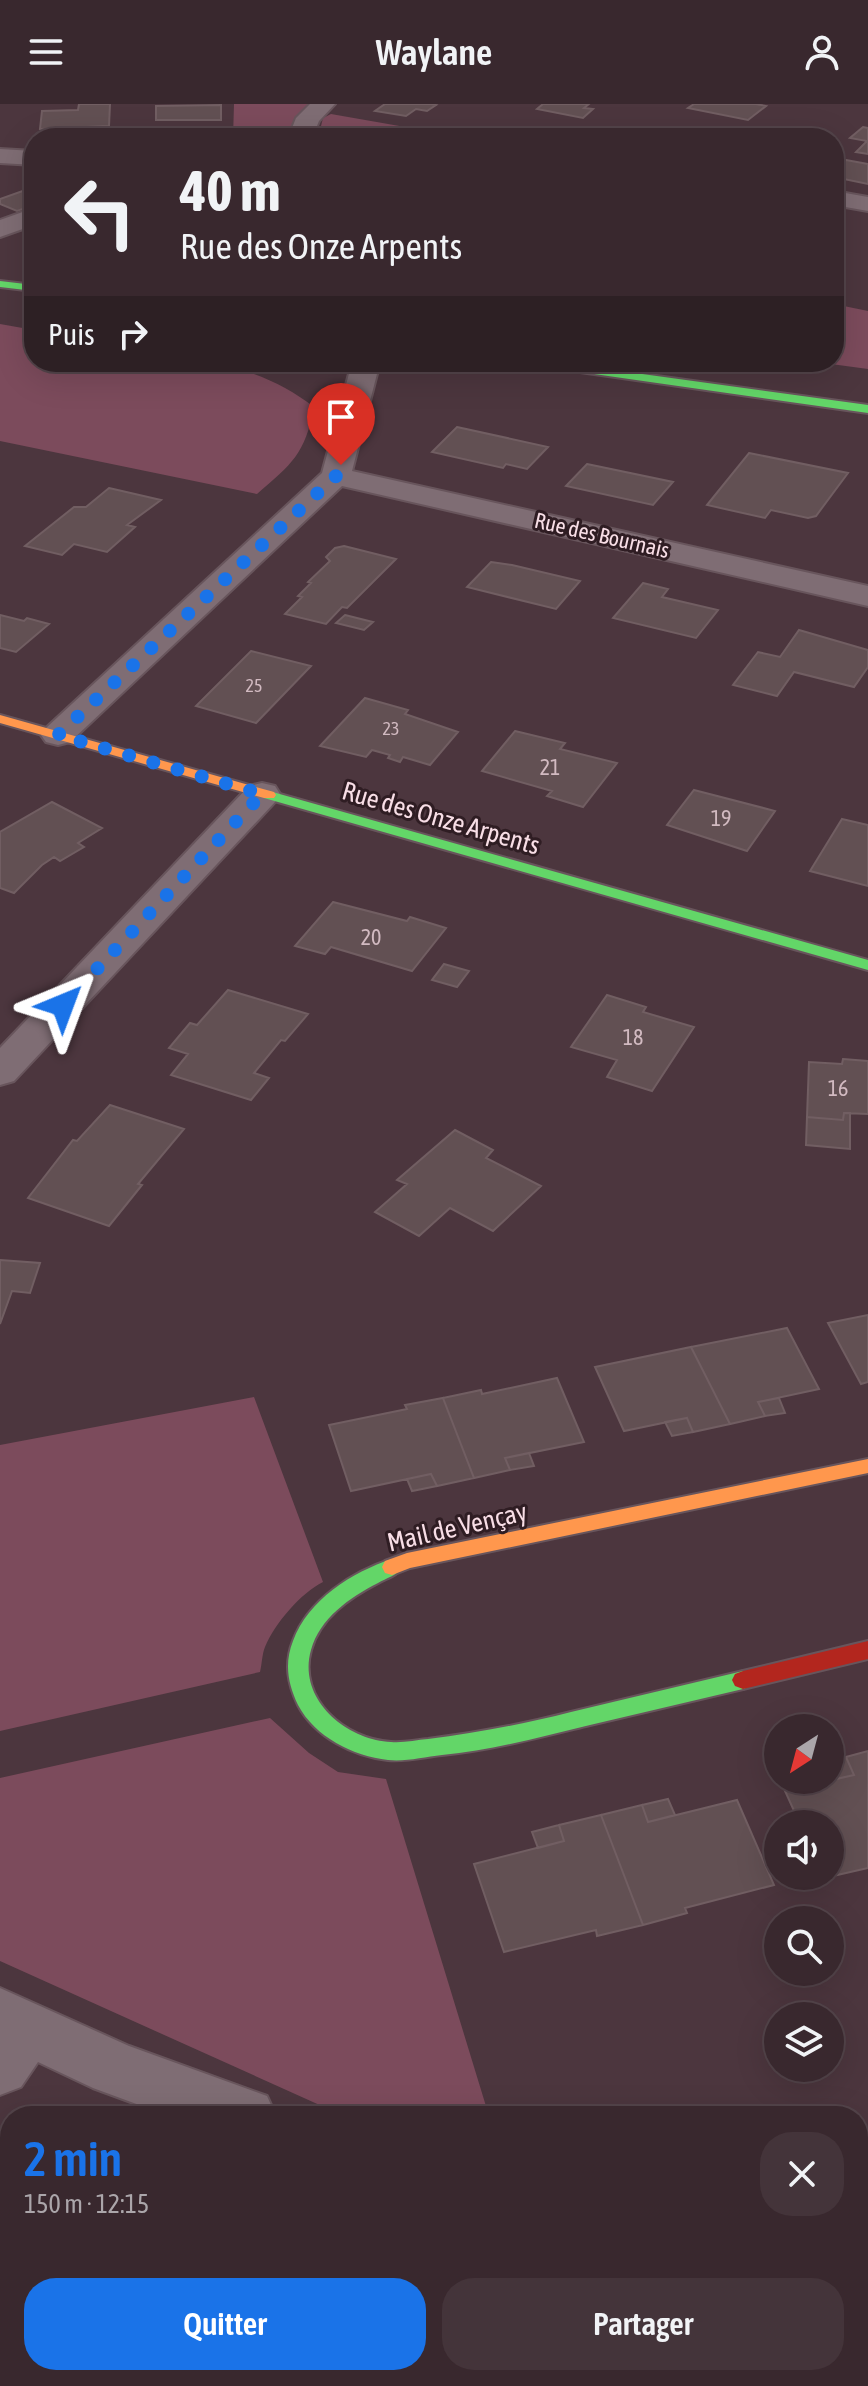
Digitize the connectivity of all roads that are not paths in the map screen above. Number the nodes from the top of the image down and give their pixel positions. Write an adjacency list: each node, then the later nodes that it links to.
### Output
1 (323, 104): 2 (street)
2 (304, 128)
3 (0, 156): 4 (street)
4 (24, 157)
5 (844, 200): 6 (street)
6 (868, 204)
7 (24, 220): 8 (street)
8 (0, 229)
9 (0, 284): 10 (street)
10 (24, 287)
11 (363, 372): 14 (street)
12 (603, 372): 13 (street)
13 (868, 409)
14 (336, 476): 15 (street, Rue des Bournais); 17 (street)
15 (868, 596)
16 (0, 719): 17 (street, Rue des Onze Arpents)
17 (58, 735): 18 (street, Rue des Onze Arpents)
18 (262, 794): 19 (street, Rue des Onze Arpents); 20 (street)
19 (868, 965)
20 (0, 1072)
21 (868, 1466): 22 (street, Mail de Vençay)
22 (868, 1650)
23 (9, 2037): 24 (street)
24 (218, 2106)

